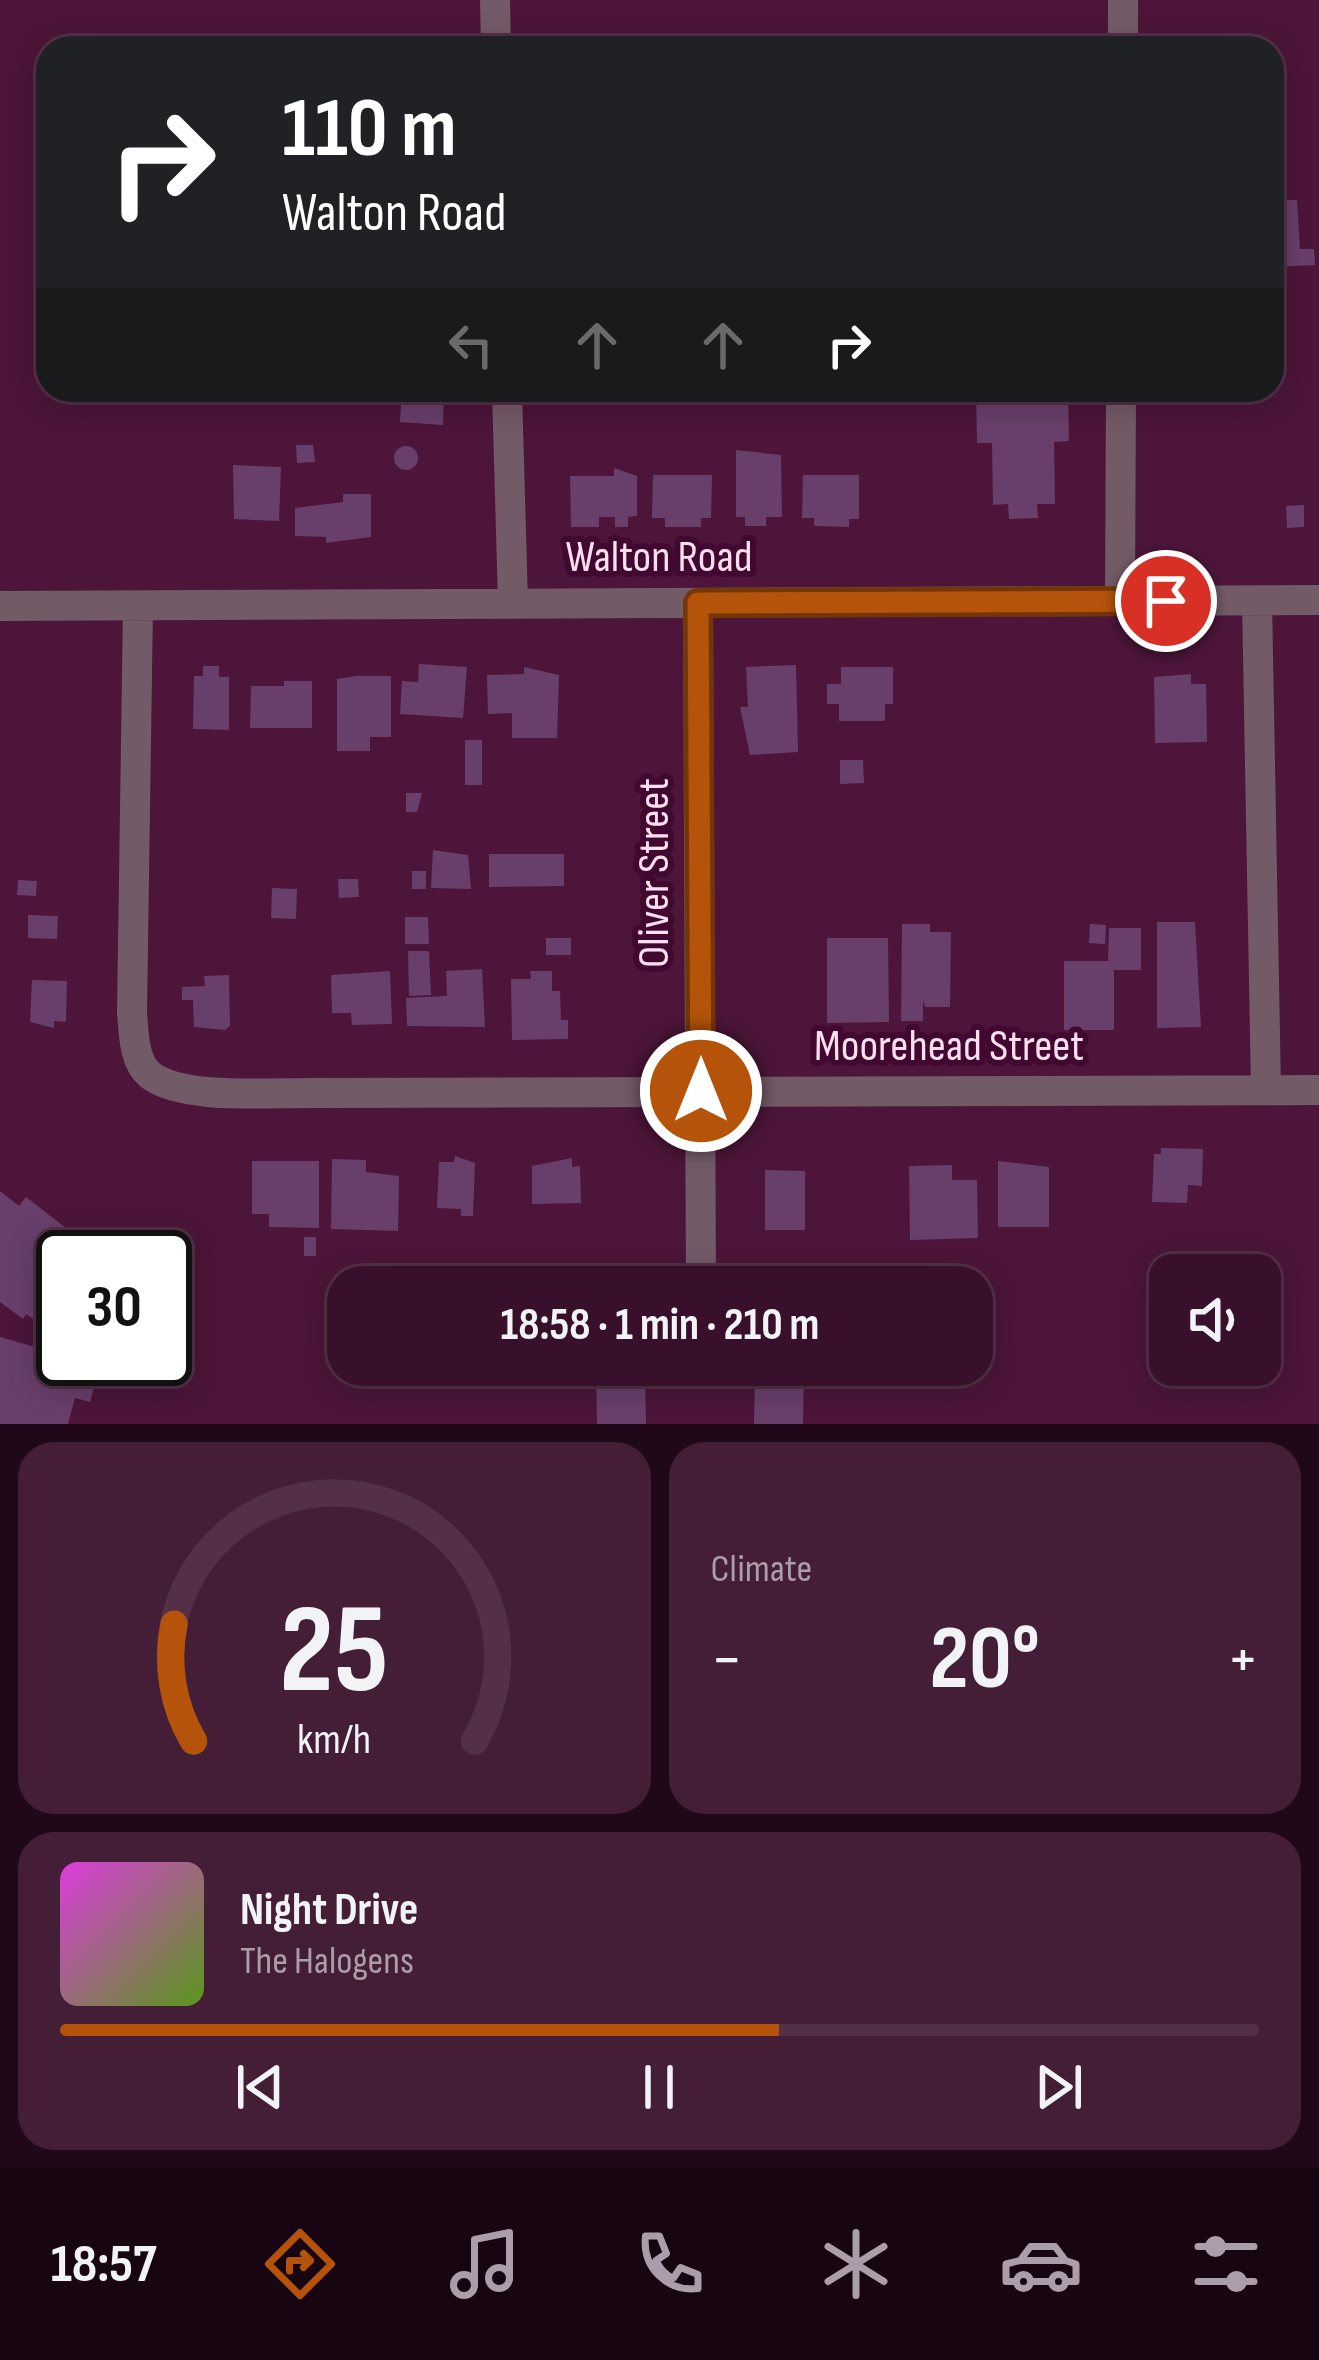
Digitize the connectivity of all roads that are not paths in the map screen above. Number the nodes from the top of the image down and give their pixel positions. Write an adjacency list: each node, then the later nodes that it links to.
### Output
1 (495, 0): 3 (street)
2 (1124, 0): 4 (street)
3 (496, 36)
4 (1123, 36)
5 (507, 402): 10 (street)
6 (1121, 402): 8 (street)
7 (1319, 600): 9 (street, Walton Road)
8 (1120, 601): 9 (street, Walton Road); 11 (street, Walton Road)
9 (1257, 601): 14 (street)
10 (513, 603): 11 (street, Walton Road); 13 (street, Walton Road)
11 (698, 603): 16 (street, Oliver Street)
12 (0, 606): 13 (street, Walton Road)
13 (137, 606): 16 (street, Moorehead Street)
14 (1266, 1090): 15 (street, Moorehead Street); 16 (street, Moorehead Street)
15 (1319, 1090)
16 (701, 1091): 17 (street, Oliver Street)
17 (701, 1266)

